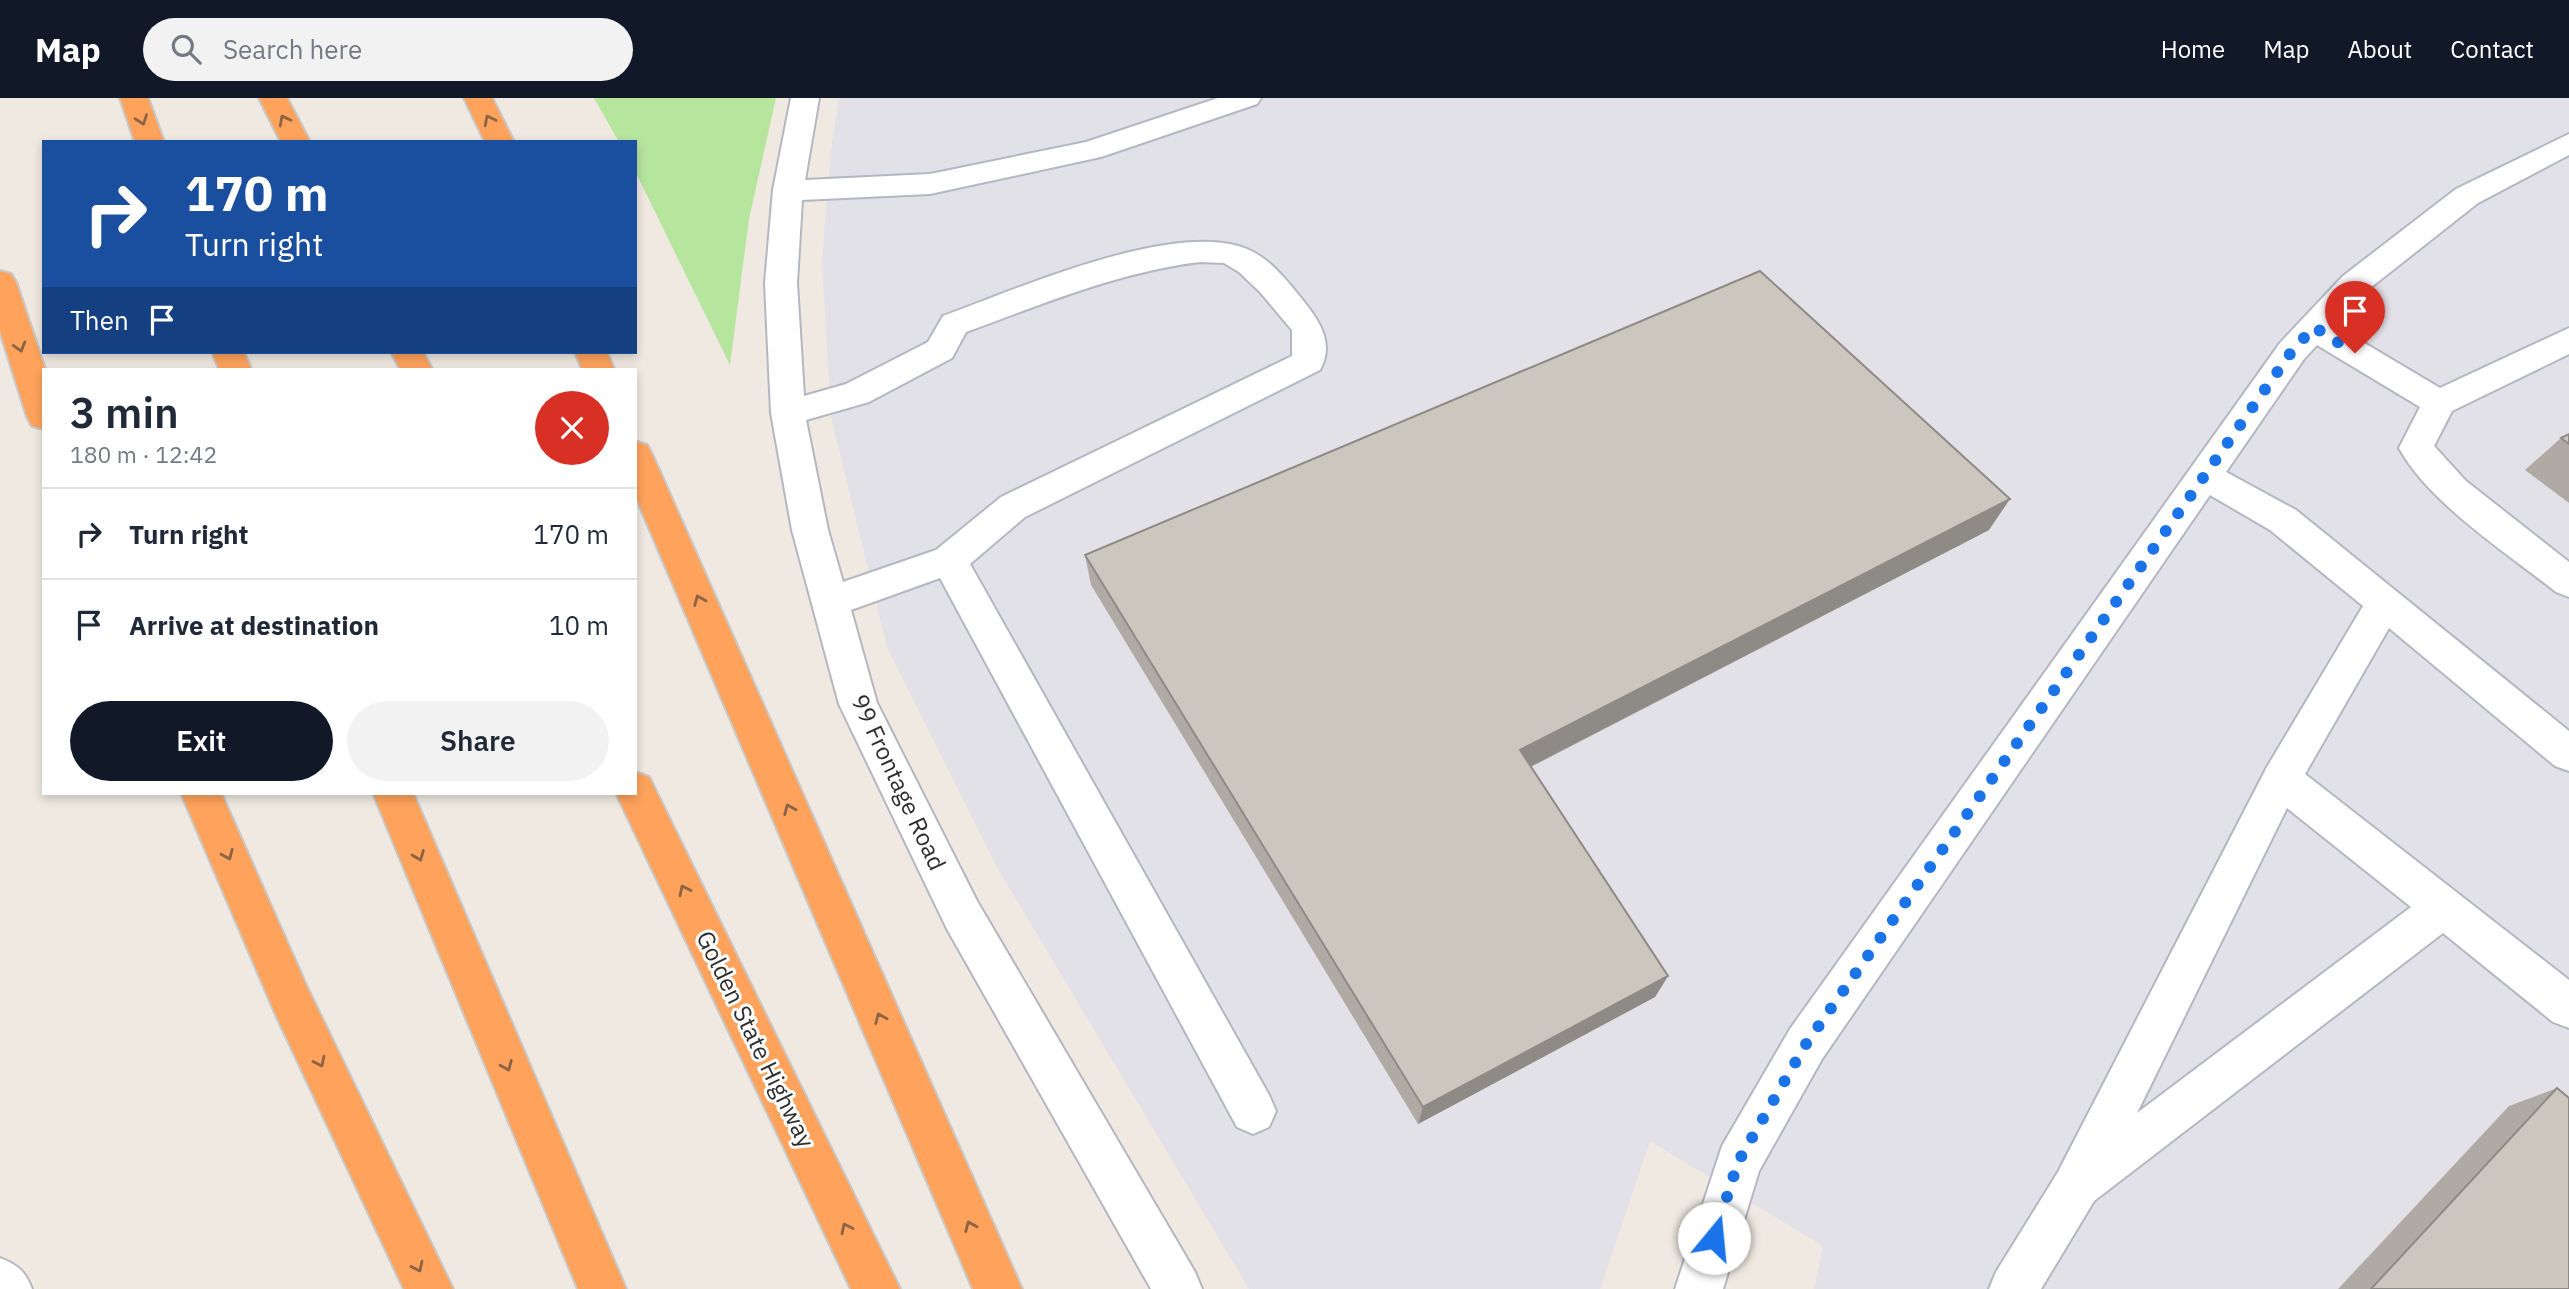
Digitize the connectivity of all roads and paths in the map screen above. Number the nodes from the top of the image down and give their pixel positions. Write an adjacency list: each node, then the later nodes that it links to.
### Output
1 (134, 98): 6 (highway, one-way to 6)
2 (272, 98): 7 (highway, one-way to 2)
3 (478, 98): 8 (highway, one-way to 3)
4 (805, 98): 10 (street, 99 Frontage Road)
5 (1247, 98): 10 (street)
6 (149, 140)
7 (295, 140)
8 (499, 140)
9 (2569, 143): 12 (street)
10 (788, 190): 16 (street, 99 Frontage Road)
11 (0, 282): 15 (highway, one-way to 15)
12 (2314, 327): 14 (street); 18 (street)
13 (2569, 340): 14 (street)
14 (2439, 403): 20 (street)
15 (42, 411)
16 (788, 413): 19 (street); 21 (street, 99 Frontage Road)
17 (637, 459): 37 (highway, one-way to 17)
18 (2203, 475): 22 (street); 39 (street)
19 (949, 560): 21 (street); 30 (street)
20 (2569, 582)
21 (830, 602): 38 (street, 99 Frontage Road)
22 (2384, 603): 23 (street); 24 (street)
23 (2569, 754)
24 (2281, 779): 28 (street); 31 (street)
25 (637, 794): 36 (highway, Golden State Highway, one-way to 25)
26 (202, 795): 34 (highway, one-way to 34)
27 (394, 795): 35 (highway, one-way to 35)
28 (2444, 907): 29 (street); 31 (street)
29 (2569, 1007)
30 (1253, 1111)
31 (2075, 1189): 40 (street)
32 (0, 1282): 33 (street)
33 (8, 1289)
34 (429, 1289)
35 (602, 1289)
36 (876, 1289)
37 (998, 1289)
38 (1178, 1289)
39 (1699, 1289)
40 (2013, 1289)

